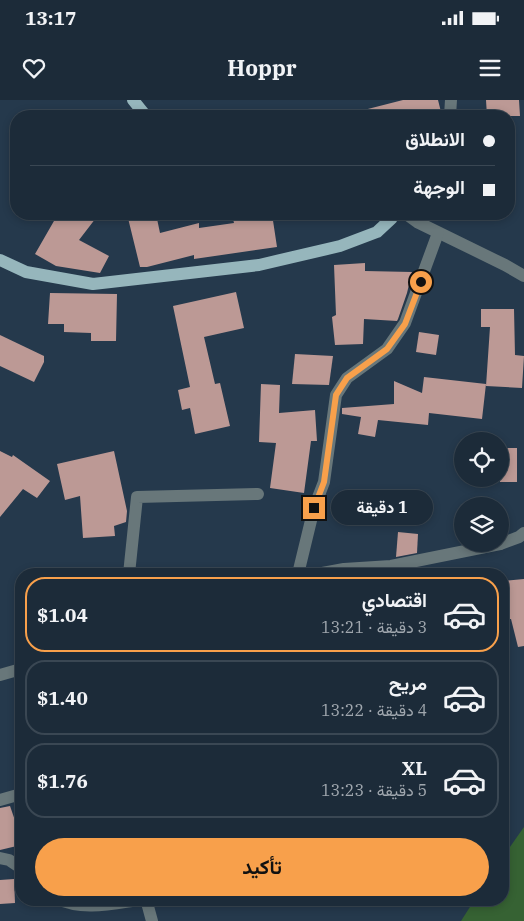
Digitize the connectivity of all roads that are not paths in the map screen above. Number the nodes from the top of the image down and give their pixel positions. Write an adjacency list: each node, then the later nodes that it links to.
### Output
1 (133, 100): 2 (main road)
2 (141, 110)
3 (390, 220): 6 (main road)
4 (414, 220): 5 (street)
5 (438, 233): 7 (street); 13 (street)
6 (0, 260)
7 (524, 276)
8 (258, 494): 12 (street)
9 (524, 533): 10 (street)
10 (509, 541)
11 (460, 552): 14 (street)
12 (130, 568)
13 (299, 568)
14 (360, 568)
15 (15, 671): 16 (street)
16 (0, 675)
17 (15, 796): 18 (street)
18 (0, 800)
19 (0, 858): 20 (street)
20 (15, 864)
21 (148, 906): 22 (street)
22 (152, 921)

